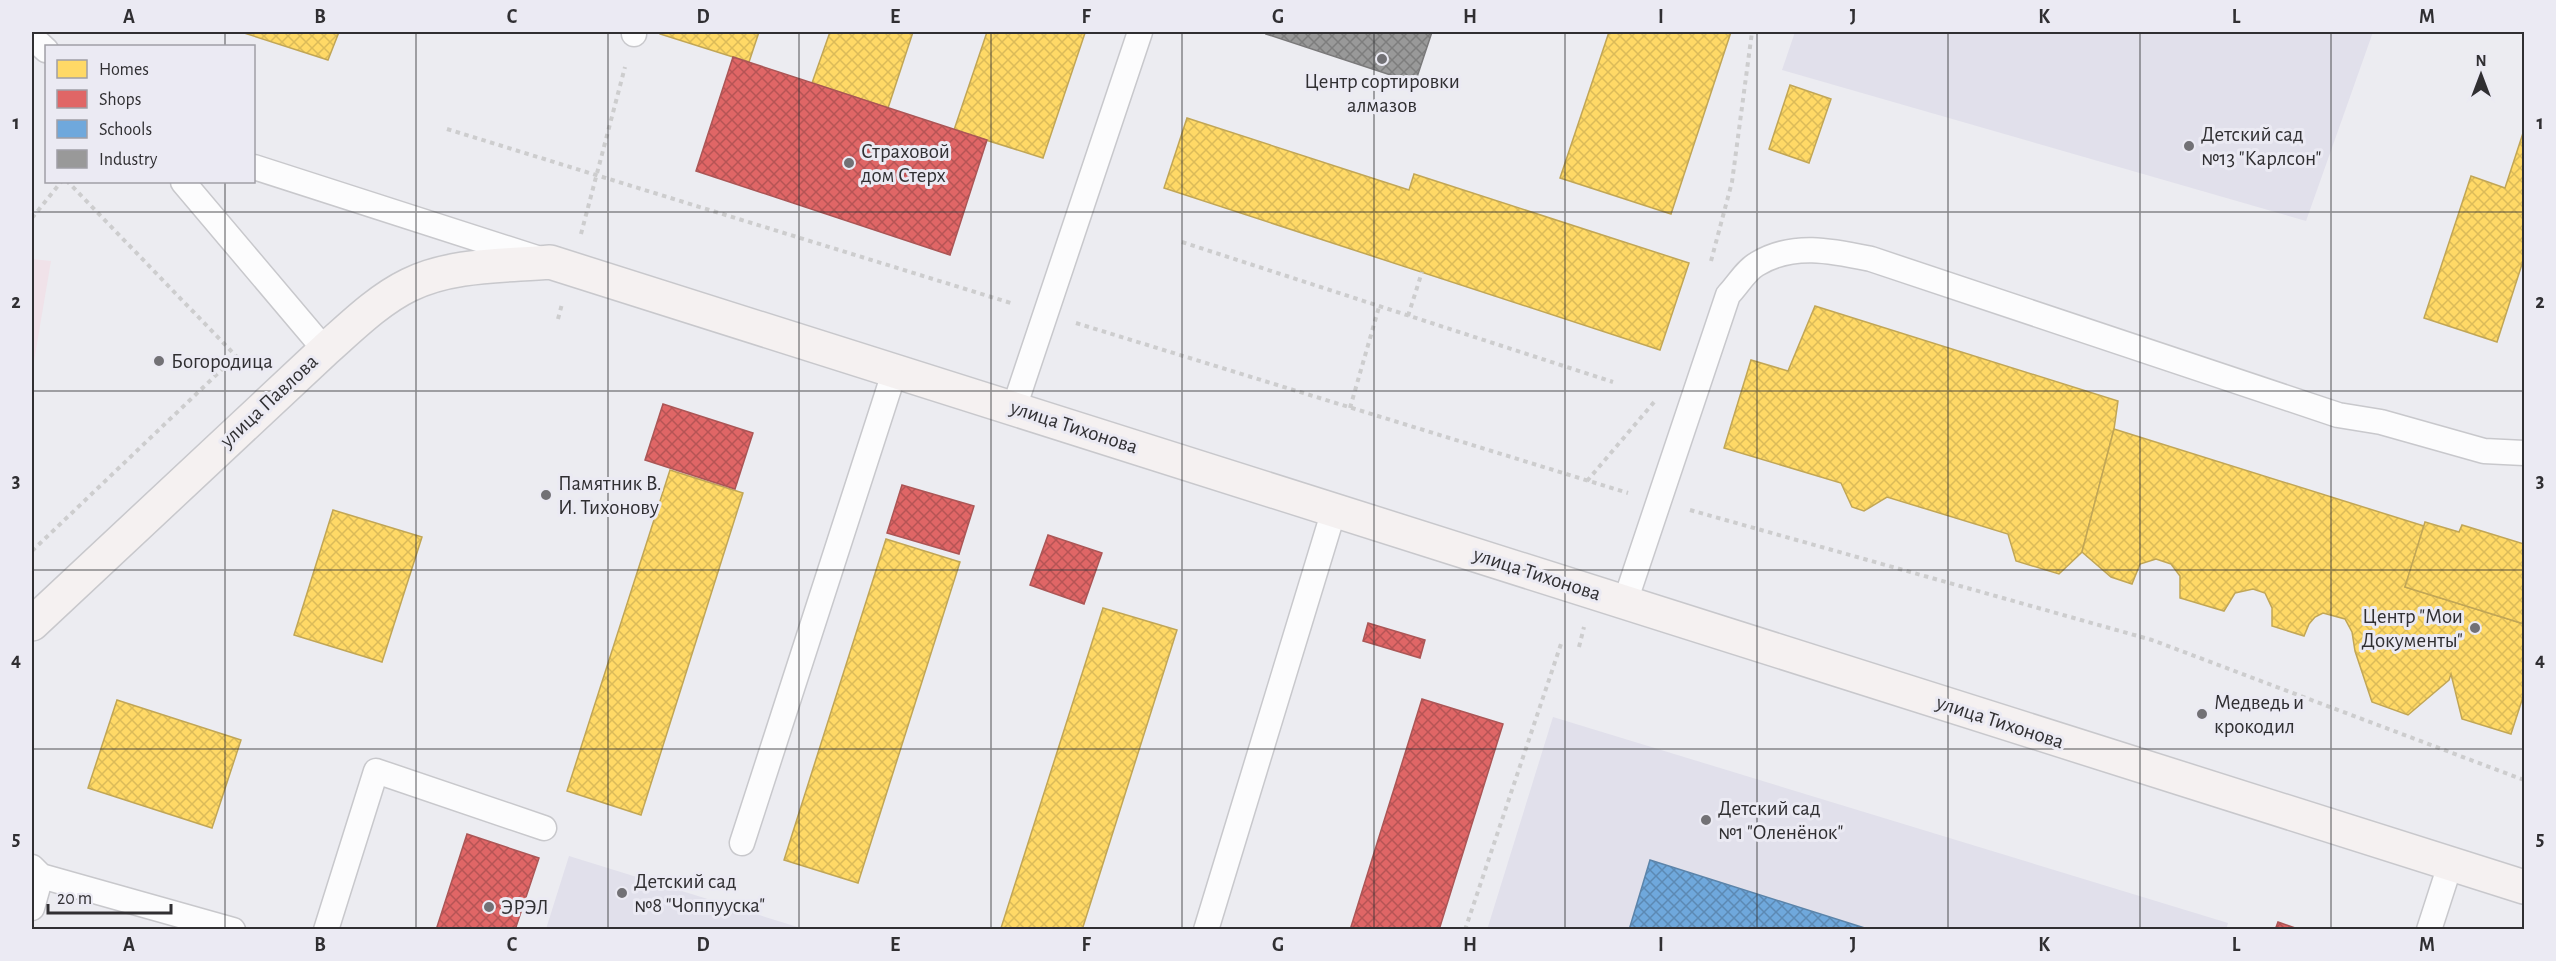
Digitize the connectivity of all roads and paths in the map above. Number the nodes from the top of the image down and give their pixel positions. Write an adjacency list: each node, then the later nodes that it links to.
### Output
1 (1140, 32): 18 (lane)
2 (1752, 32): 15 (path)
3 (634, 33): 8 (path)
4 (32, 37): 5 (lane)
5 (45, 49)
6 (447, 129): 8 (path)
7 (255, 167): 14 (lane)
8 (597, 176): 14 (path); 18 (path)
9 (60, 183): 12 (path)
10 (69, 183): 31 (path)
11 (184, 183): 21 (lane)
12 (32, 218)
13 (1182, 242): 17 (path)
14 (561, 266): 20 (path); 21 (main road, улица Павлова); 22 (main road, улица Тихонова)
15 (1708, 270)
16 (1422, 272): 19 (path)
17 (1379, 307): 19 (path); 26 (path)
18 (1045, 313): 25 (lane); 26 (path)
19 (1408, 316): 23 (path)
20 (558, 319)
21 (325, 350): 33 (main road, улица Павлова)
22 (895, 370): 25 (main road, улица Тихонова); 37 (lane)
23 (1613, 382)
24 (1660, 395): 28 (path)
25 (1014, 408): 30 (main road, улица Тихонова)
26 (1350, 408): 28 (path)
27 (2524, 453): 29 (lane)
28 (1587, 481): 29 (path)
29 (1659, 502): 32 (lane); 35 (path)
30 (1334, 510): 32 (main road, улица Тихонова); 44 (lane)
31 (32, 551)
32 (1625, 602): 38 (main road, улица Тихонова)
33 (32, 624)
34 (1562, 641): 45 (path)
35 (2524, 780)
36 (544, 828): 43 (lane)
37 (742, 843)
38 (2450, 865): 40 (main road, улица Тихонова); 46 (lane)
39 (36, 871): 41 (lane); 42 (lane)
40 (2524, 887)
41 (32, 908)
42 (233, 930)
43 (326, 930)
44 (1206, 930)
45 (1465, 930)
46 (2429, 930)

